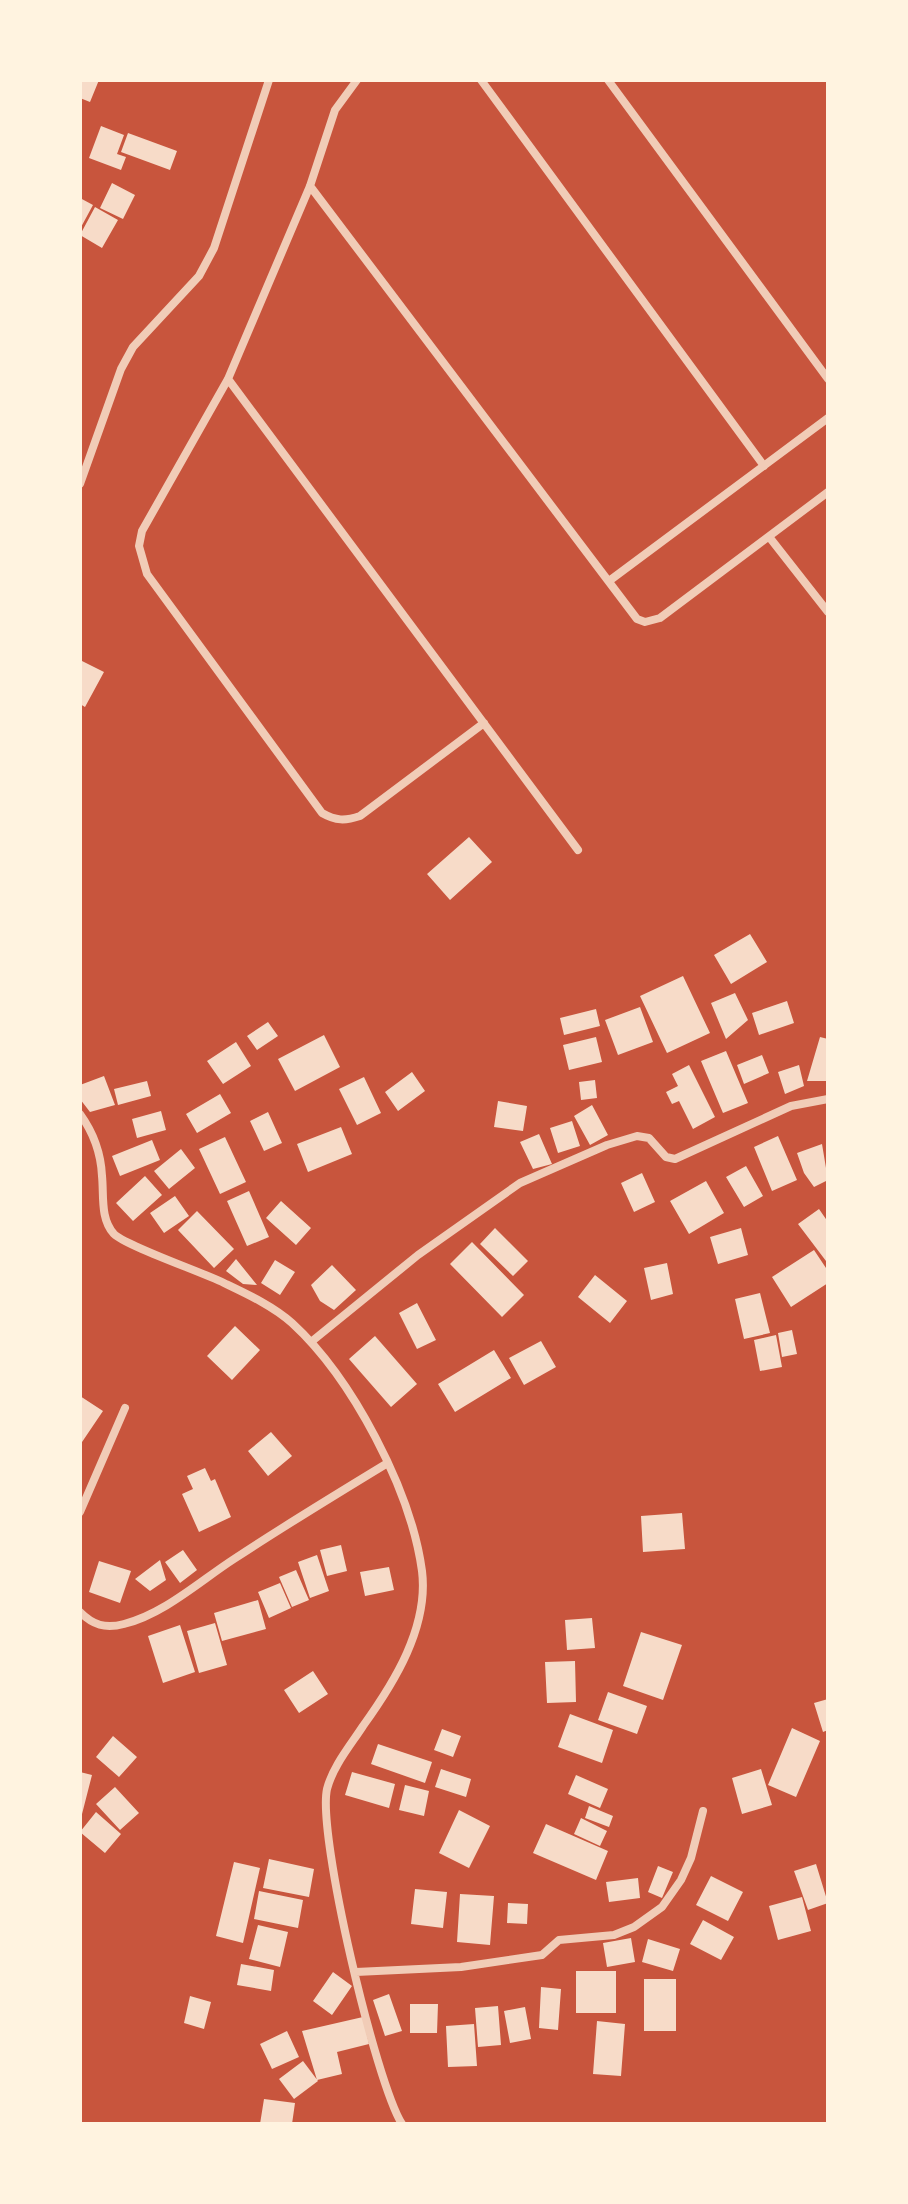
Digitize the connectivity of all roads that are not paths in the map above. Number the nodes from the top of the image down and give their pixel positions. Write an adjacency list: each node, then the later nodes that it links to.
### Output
1 (269, 80): 10 (street)
2 (357, 80): 5 (street)
3 (481, 80): 9 (street)
4 (608, 80): 7 (street)
5 (310, 186): 6 (street); 13 (street)
6 (228, 379): 15 (street); 15 (street)
7 (828, 379)
8 (828, 418): 9 (street)
9 (764, 466): 13 (street)
10 (80, 484)
11 (828, 492): 12 (street)
12 (770, 538): 13 (street); 14 (street)
13 (609, 581)
14 (828, 612)
15 (484, 723): 16 (street)
16 (578, 850)
17 (828, 1099): 19 (street)
18 (80, 1114): 19 (street)
19 (311, 1342): 21 (street)
20 (125, 1408): 22 (street)
21 (386, 1464): 23 (street); 25 (street)
22 (80, 1512)
23 (80, 1612)
24 (703, 1811): 25 (street)
25 (356, 1972): 26 (street)
26 (402, 2124)

